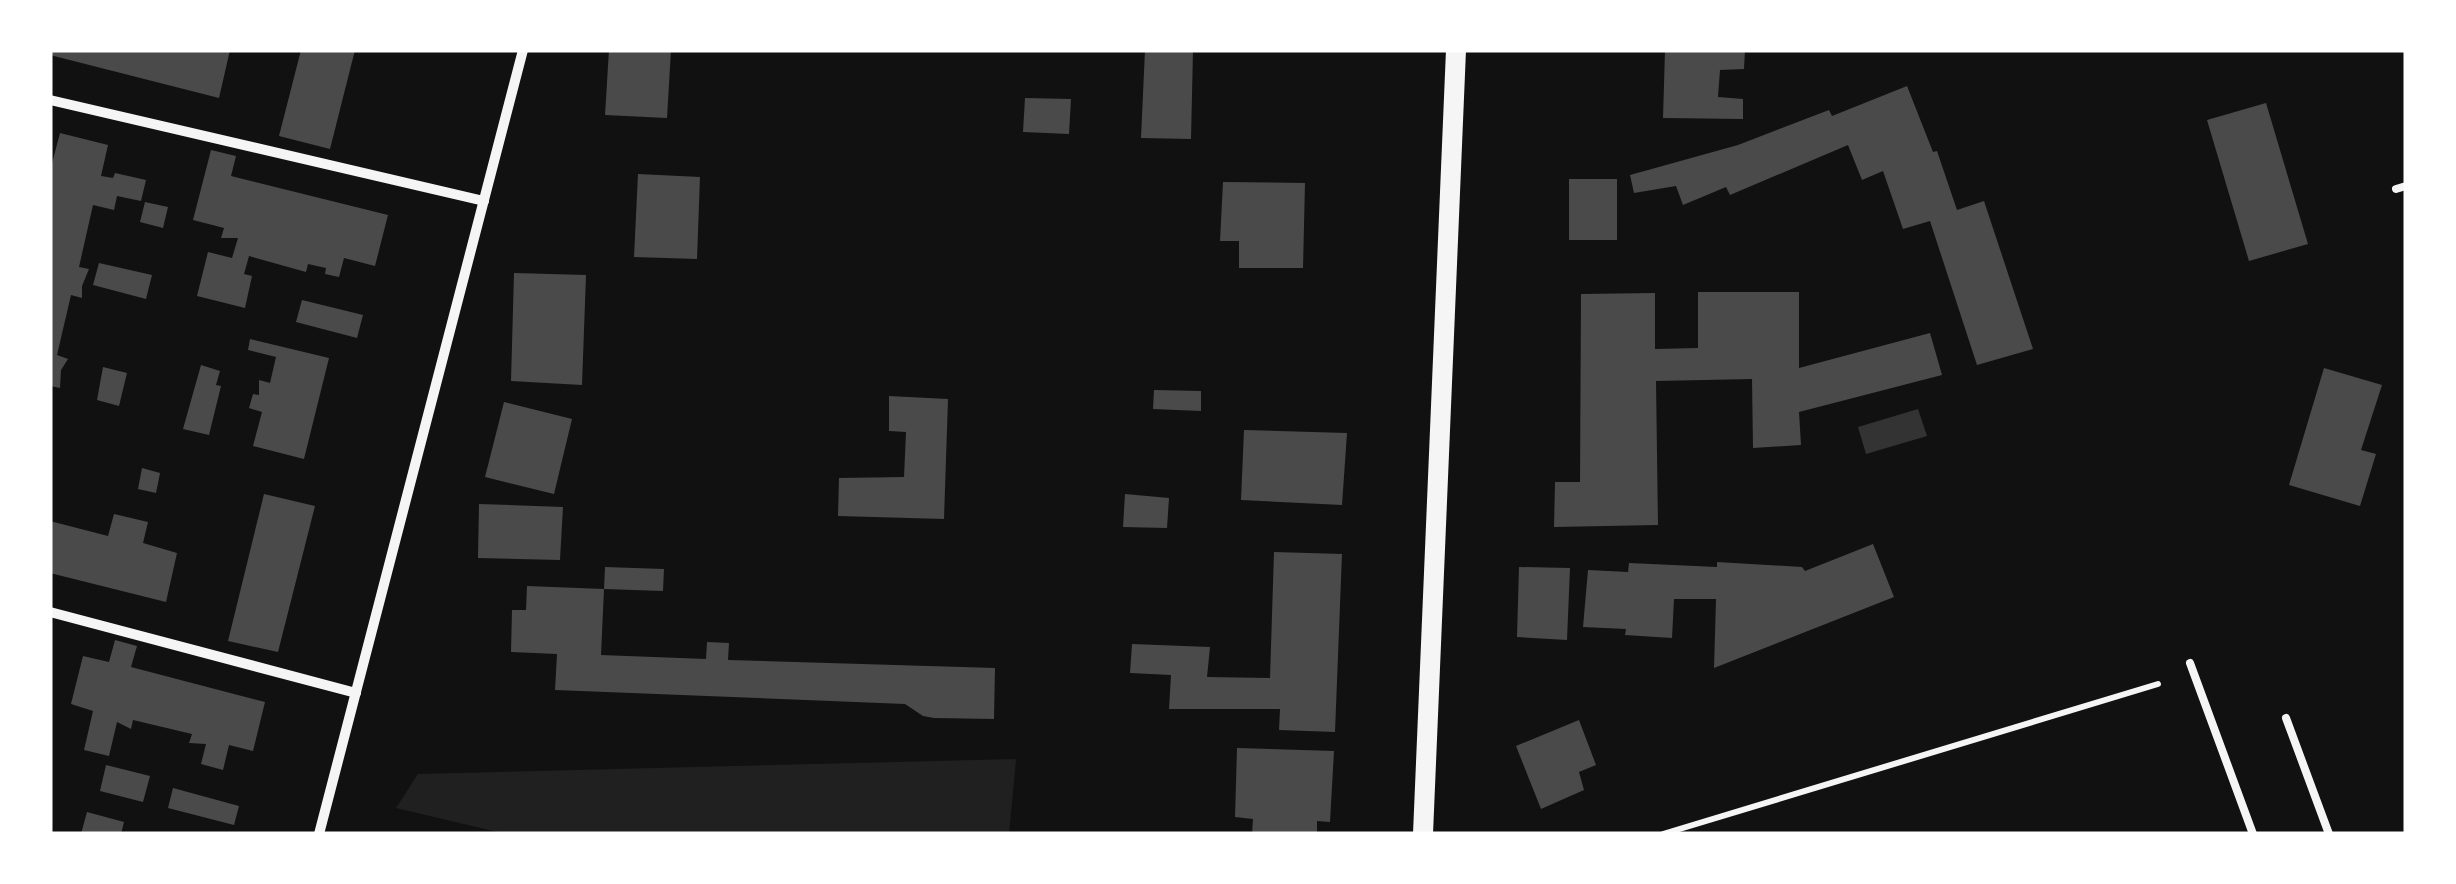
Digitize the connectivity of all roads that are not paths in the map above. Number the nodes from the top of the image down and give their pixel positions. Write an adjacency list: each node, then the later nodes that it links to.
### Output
1 (524, 50): 4 (street)
2 (1456, 50): 10 (main road)
3 (50, 100): 4 (street)
4 (484, 201): 7 (street)
5 (50, 612): 7 (street)
6 (2190, 663): 11 (lane)
7 (356, 693): 9 (street)
8 (2286, 718): 12 (lane)
9 (320, 834)
10 (1424, 834)
11 (2253, 834)
12 (2328, 834)

